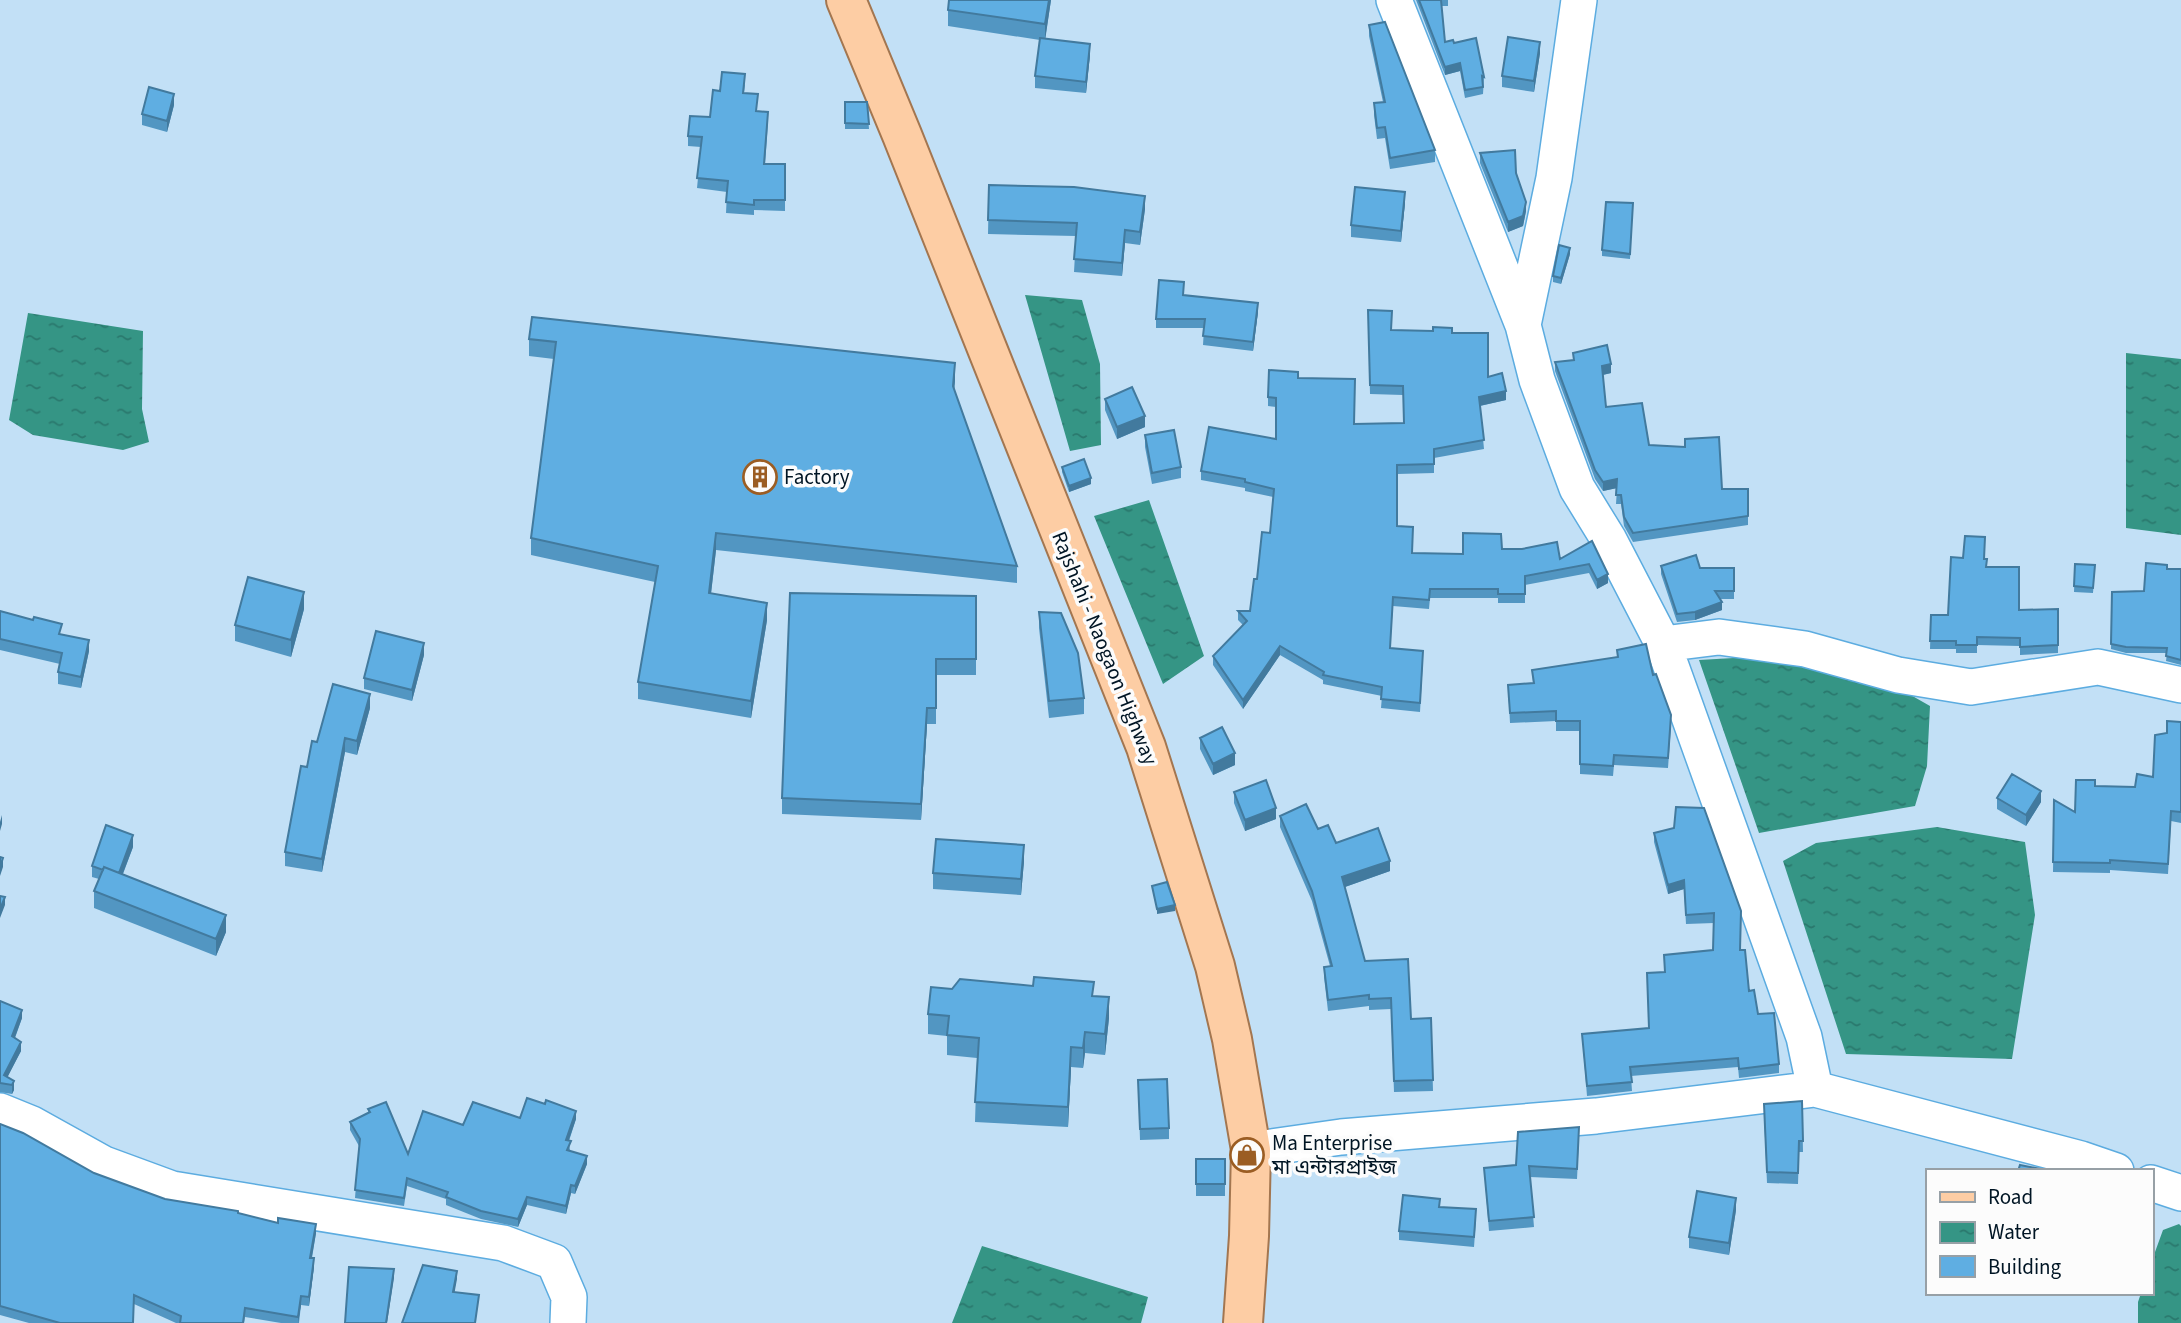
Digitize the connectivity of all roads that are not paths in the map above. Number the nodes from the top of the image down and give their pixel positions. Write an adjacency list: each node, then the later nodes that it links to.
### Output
1 (846, 0): 9 (main road, Rajshahi - Naogaon Highway)
2 (1394, 0): 4 (street)
3 (1579, 0): 4 (street)
4 (1524, 325): 5 (street)
5 (1663, 644): 6 (street); 7 (street)
6 (2181, 685)
7 (1815, 1089): 9 (street); 10 (street)
8 (0, 1111): 13 (street)
9 (1251, 1150): 14 (main road, Rajshahi - Naogaon Highway)
10 (2110, 1169)
11 (2153, 1184): 12 (street)
12 (2181, 1193)
13 (568, 1323)
14 (1242, 1323)

